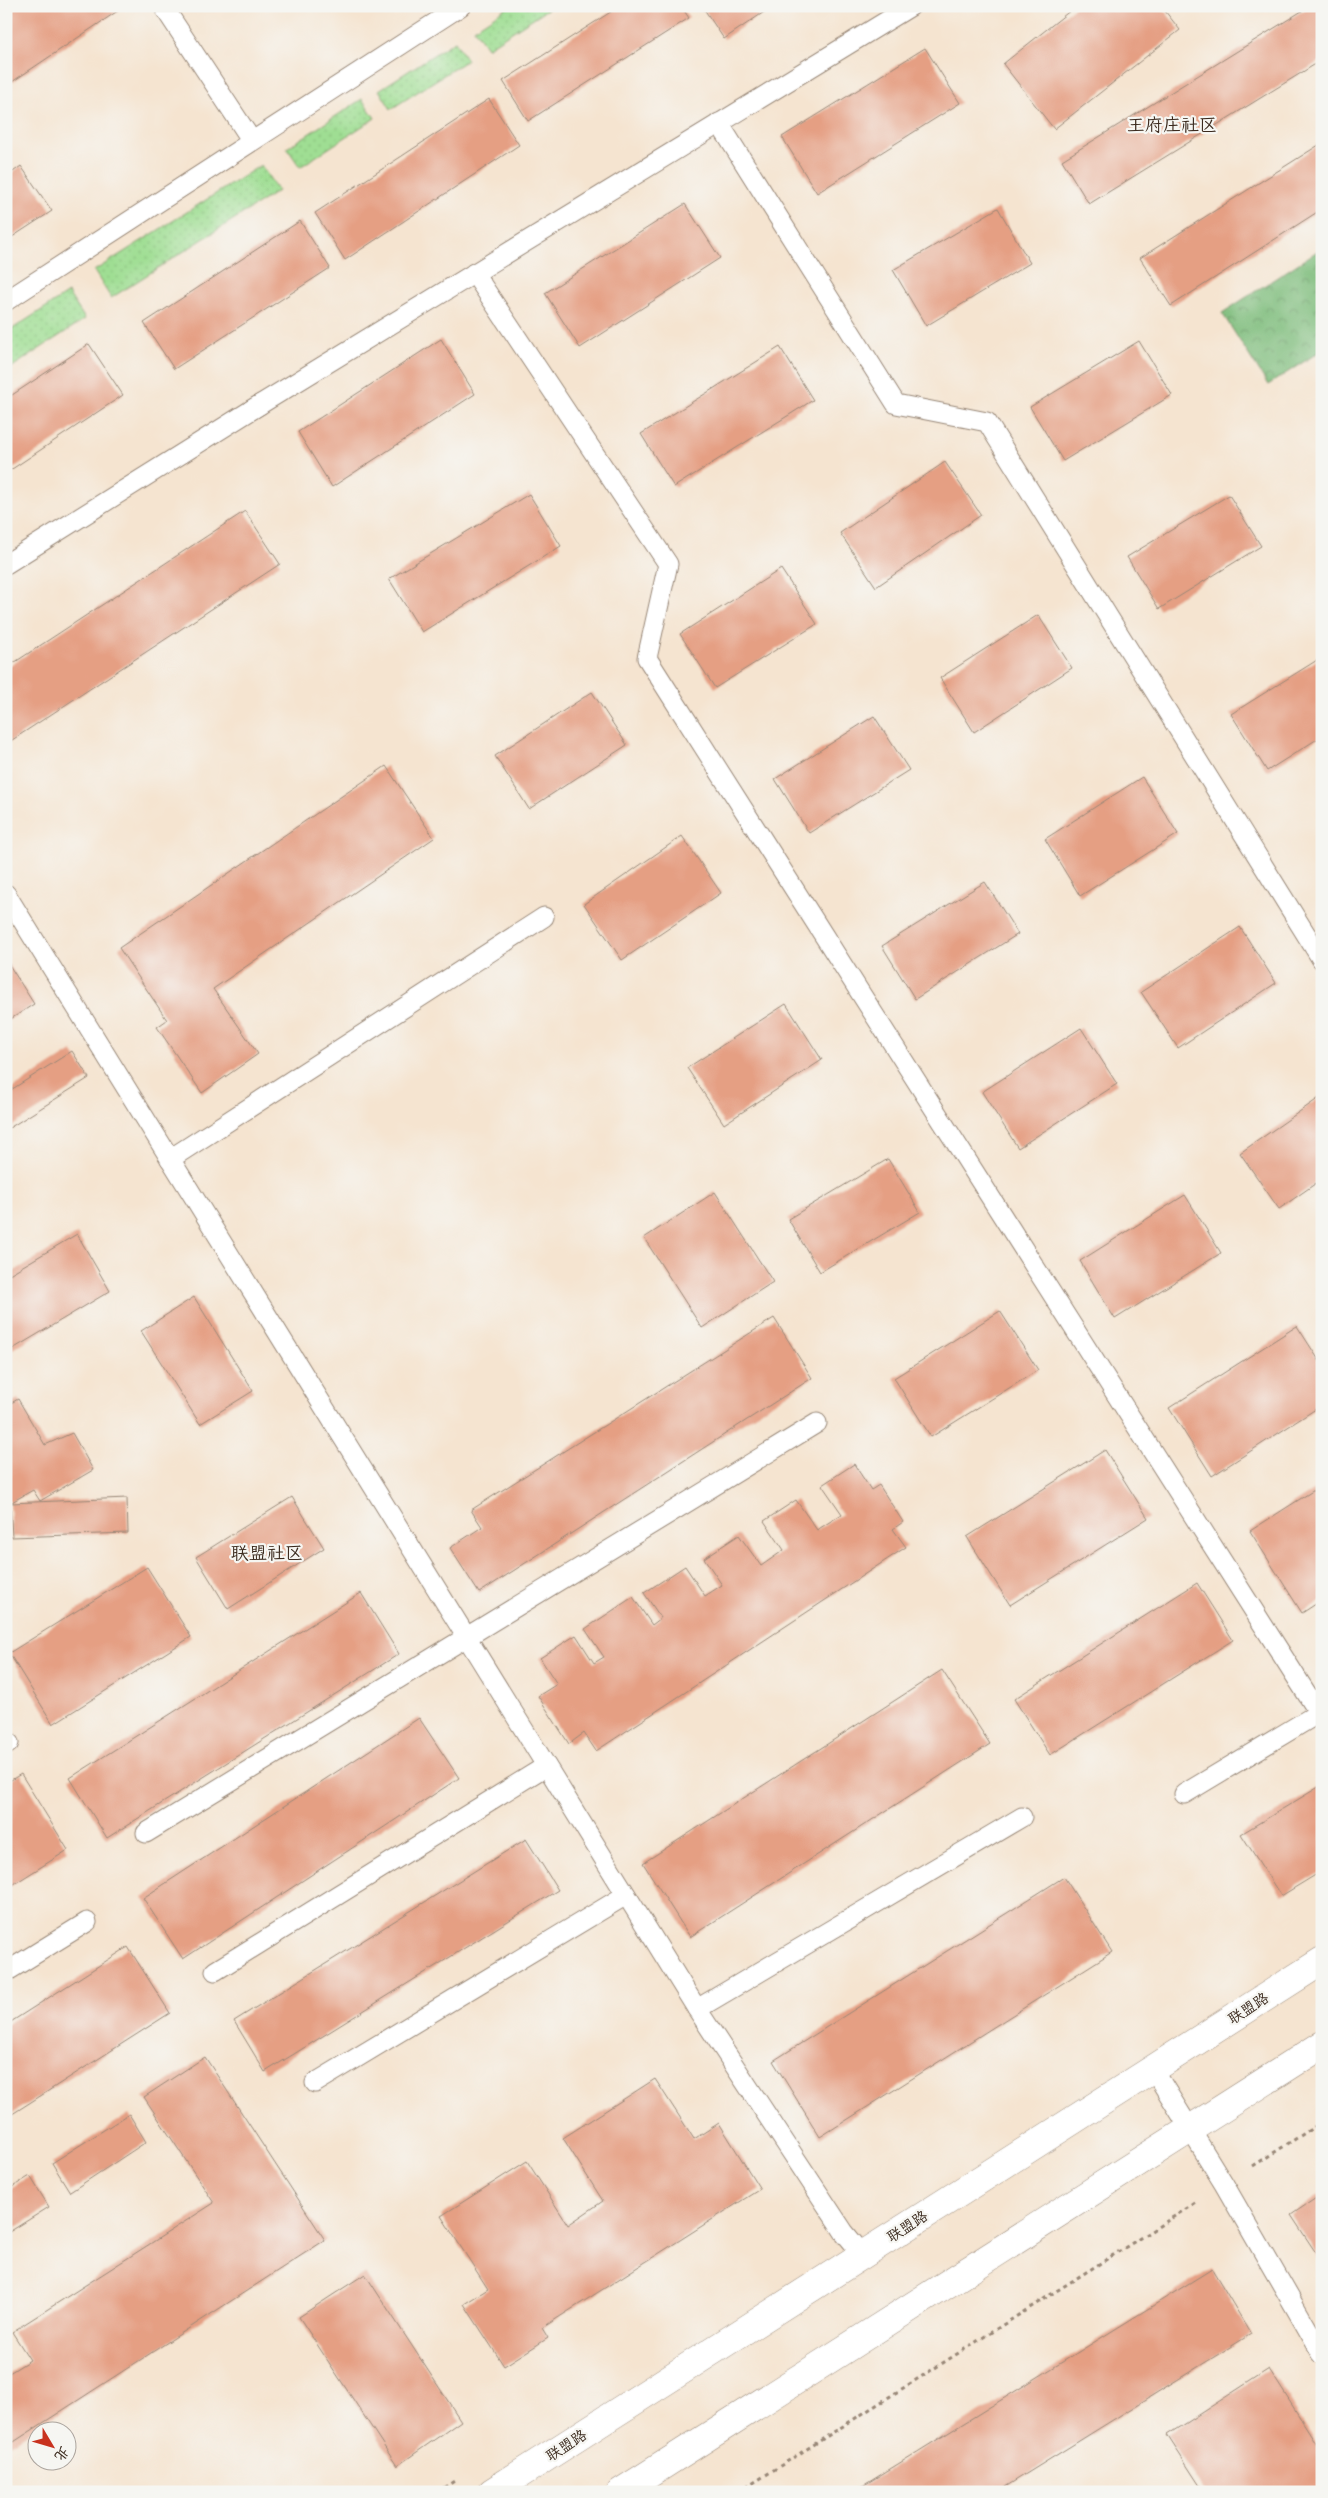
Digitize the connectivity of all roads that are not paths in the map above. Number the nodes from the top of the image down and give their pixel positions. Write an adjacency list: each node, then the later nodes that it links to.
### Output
1 (163, 6): 5 (lane)
2 (461, 6): 5 (lane)
3 (911, 6): 4 (lane)
4 (719, 123): 6 (lane); 11 (lane)
5 (252, 141): 7 (lane)
6 (474, 273): 8 (lane); 15 (lane)
7 (6, 301)
8 (6, 564)
9 (6, 894): 12 (lane)
10 (544, 917): 12 (lane)
11 (1322, 960)
12 (170, 1159): 14 (lane)
13 (817, 1423): 14 (lane)
14 (466, 1638): 16 (lane); 19 (lane)
15 (1320, 1712): 17 (lane)
16 (546, 1766): 20 (lane); 23 (lane)
17 (1184, 1794)
18 (1022, 1817): 25 (lane)
19 (146, 1833)
20 (626, 1895): 25 (lane); 28 (lane)
21 (87, 1922): 24 (lane)
22 (1322, 1961): 27 (main road, 联盟路)
23 (215, 1971)
24 (6, 1972)
25 (697, 2009): 30 (lane)
26 (1322, 2045): 29 (main road)
27 (1153, 2069): 29 (lane); 30 (main road, 联盟路)
28 (316, 2083)
29 (1189, 2130): 31 (lane); 33 (main road)
30 (863, 2255): 32 (main road, 联盟路)
31 (1320, 2347)
32 (492, 2492)
33 (621, 2492)

